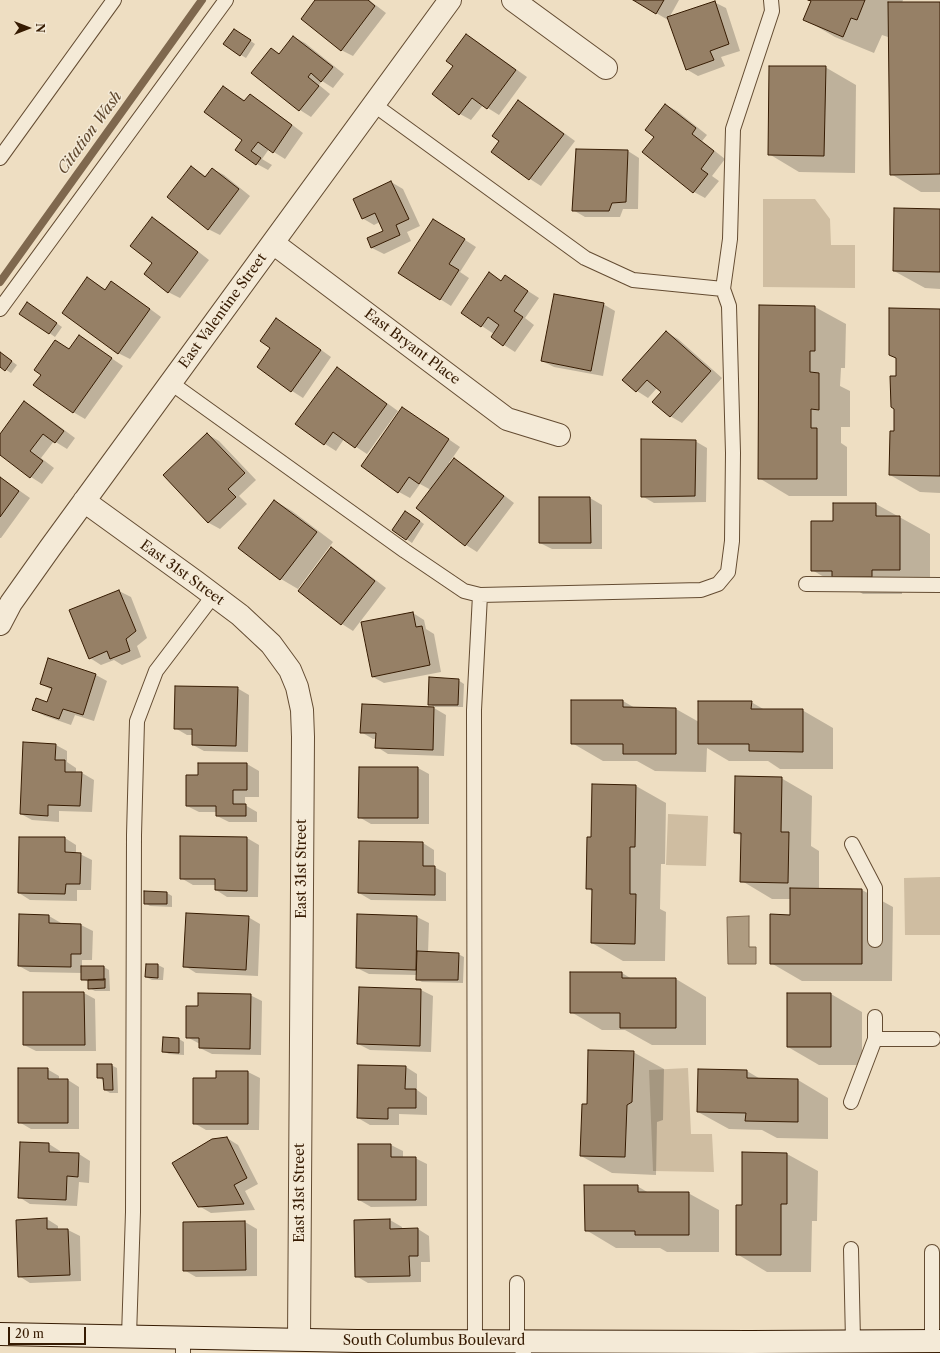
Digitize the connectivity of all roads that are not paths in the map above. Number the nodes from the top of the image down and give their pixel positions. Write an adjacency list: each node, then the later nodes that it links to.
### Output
1 (114, 0): 8 (lane)
2 (226, 0): 11 (lane)
3 (450, 0): 7 (street, East Valentine Street)
4 (512, 0): 6 (street)
5 (771, 0): 10 (lane)
6 (606, 68)
7 (373, 104): 9 (street, East Valentine Street); 10 (lane)
8 (0, 158)
9 (273, 242): 12 (street, East Valentine Street); 13 (street, East Bryant Place)
10 (723, 289): 17 (lane)
11 (0, 309)
12 (170, 383): 14 (street, East Valentine Street); 17 (lane)
13 (559, 435)
14 (84, 501): 18 (street, East 31st Street); 19 (street, East Valentine Street)
15 (806, 584): 16 (lane)
16 (940, 585)
17 (480, 595): 32 (lane)
18 (213, 596): 30 (lane); 31 (street, East 31st Street)
19 (0, 624)
20 (852, 844): 21 (lane)
21 (875, 940)
22 (875, 1017): 23 (lane)
23 (875, 1039): 24 (lane); 25 (lane)
24 (933, 1039)
25 (851, 1102)
26 (851, 1249): 33 (lane)
27 (932, 1252): 34 (lane)
28 (517, 1283): 37 (lane)
29 (0, 1334): 30 (street, South Columbus Boulevard)
30 (129, 1336): 35 (street, South Columbus Boulevard)
31 (299, 1339): 35 (street, South Columbus Boulevard); 36 (street, South Columbus Boulevard)
32 (474, 1341): 36 (street, South Columbus Boulevard); 37 (street, South Columbus Boulevard)
33 (853, 1341): 34 (street, South Columbus Boulevard); 38 (street, South Columbus Boulevard)
34 (930, 1343)
35 (184, 1345)
36 (357, 1347)
37 (520, 1347): 38 (street, South Columbus Boulevard)
38 (752, 1348)

